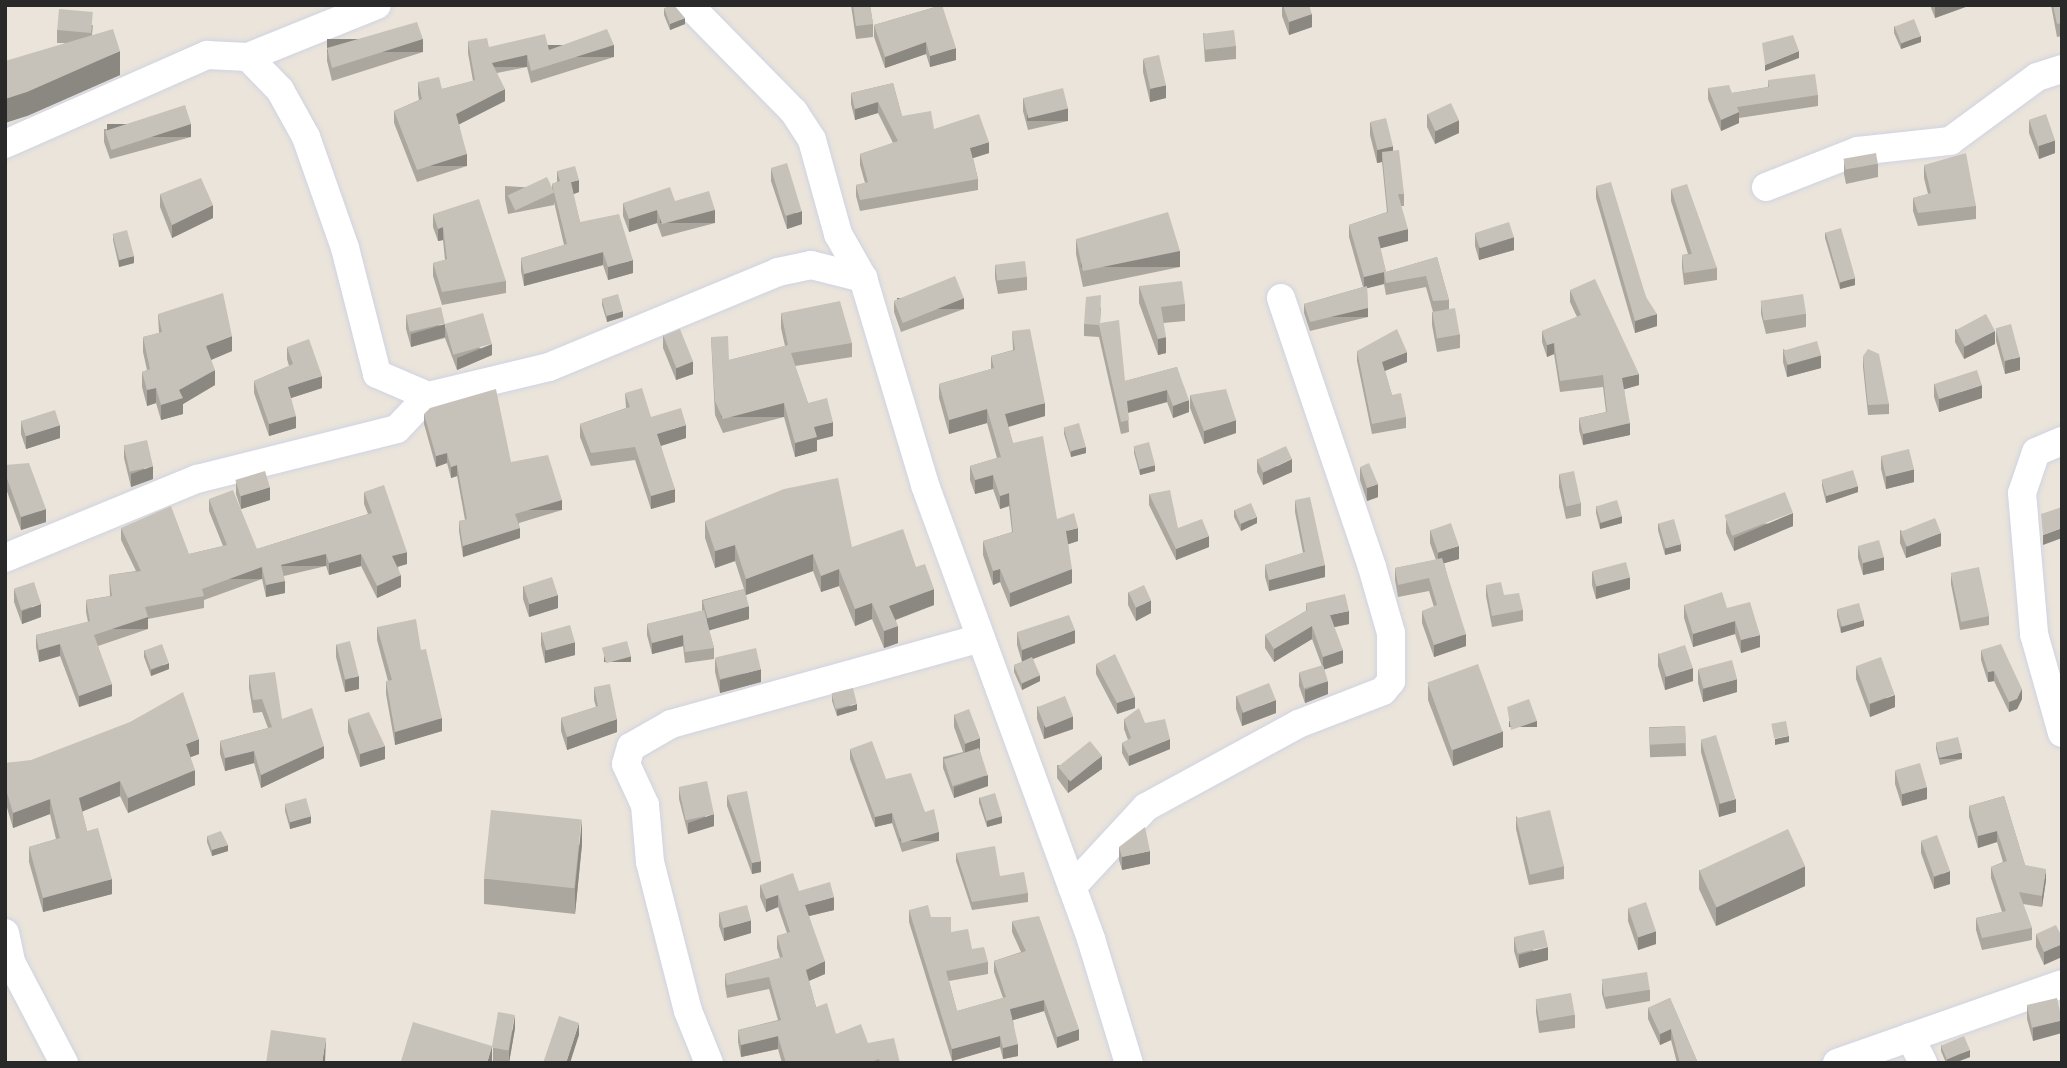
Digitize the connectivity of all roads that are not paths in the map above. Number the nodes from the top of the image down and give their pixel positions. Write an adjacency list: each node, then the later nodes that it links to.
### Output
1 (377, 5): 3 (street)
2 (689, 5): 7 (street)
3 (248, 57): 5 (street); 9 (street)
4 (2062, 69): 6 (street)
5 (5, 144)
6 (1766, 187)
7 (863, 278): 9 (street); 12 (street)
8 (1281, 298): 14 (street)
9 (428, 396): 11 (street)
10 (2062, 440): 13 (street)
11 (5, 558)
12 (978, 639): 14 (street); 20 (street)
13 (2062, 733)
14 (1072, 887): 21 (street)
15 (5, 933): 16 (street)
16 (8, 963): 19 (street)
17 (2062, 984): 18 (street)
18 (1910, 1037): 22 (street); 23 (street)
19 (64, 1063)
20 (709, 1063)
21 (1129, 1063)
22 (1837, 1063)
23 (1923, 1063)

